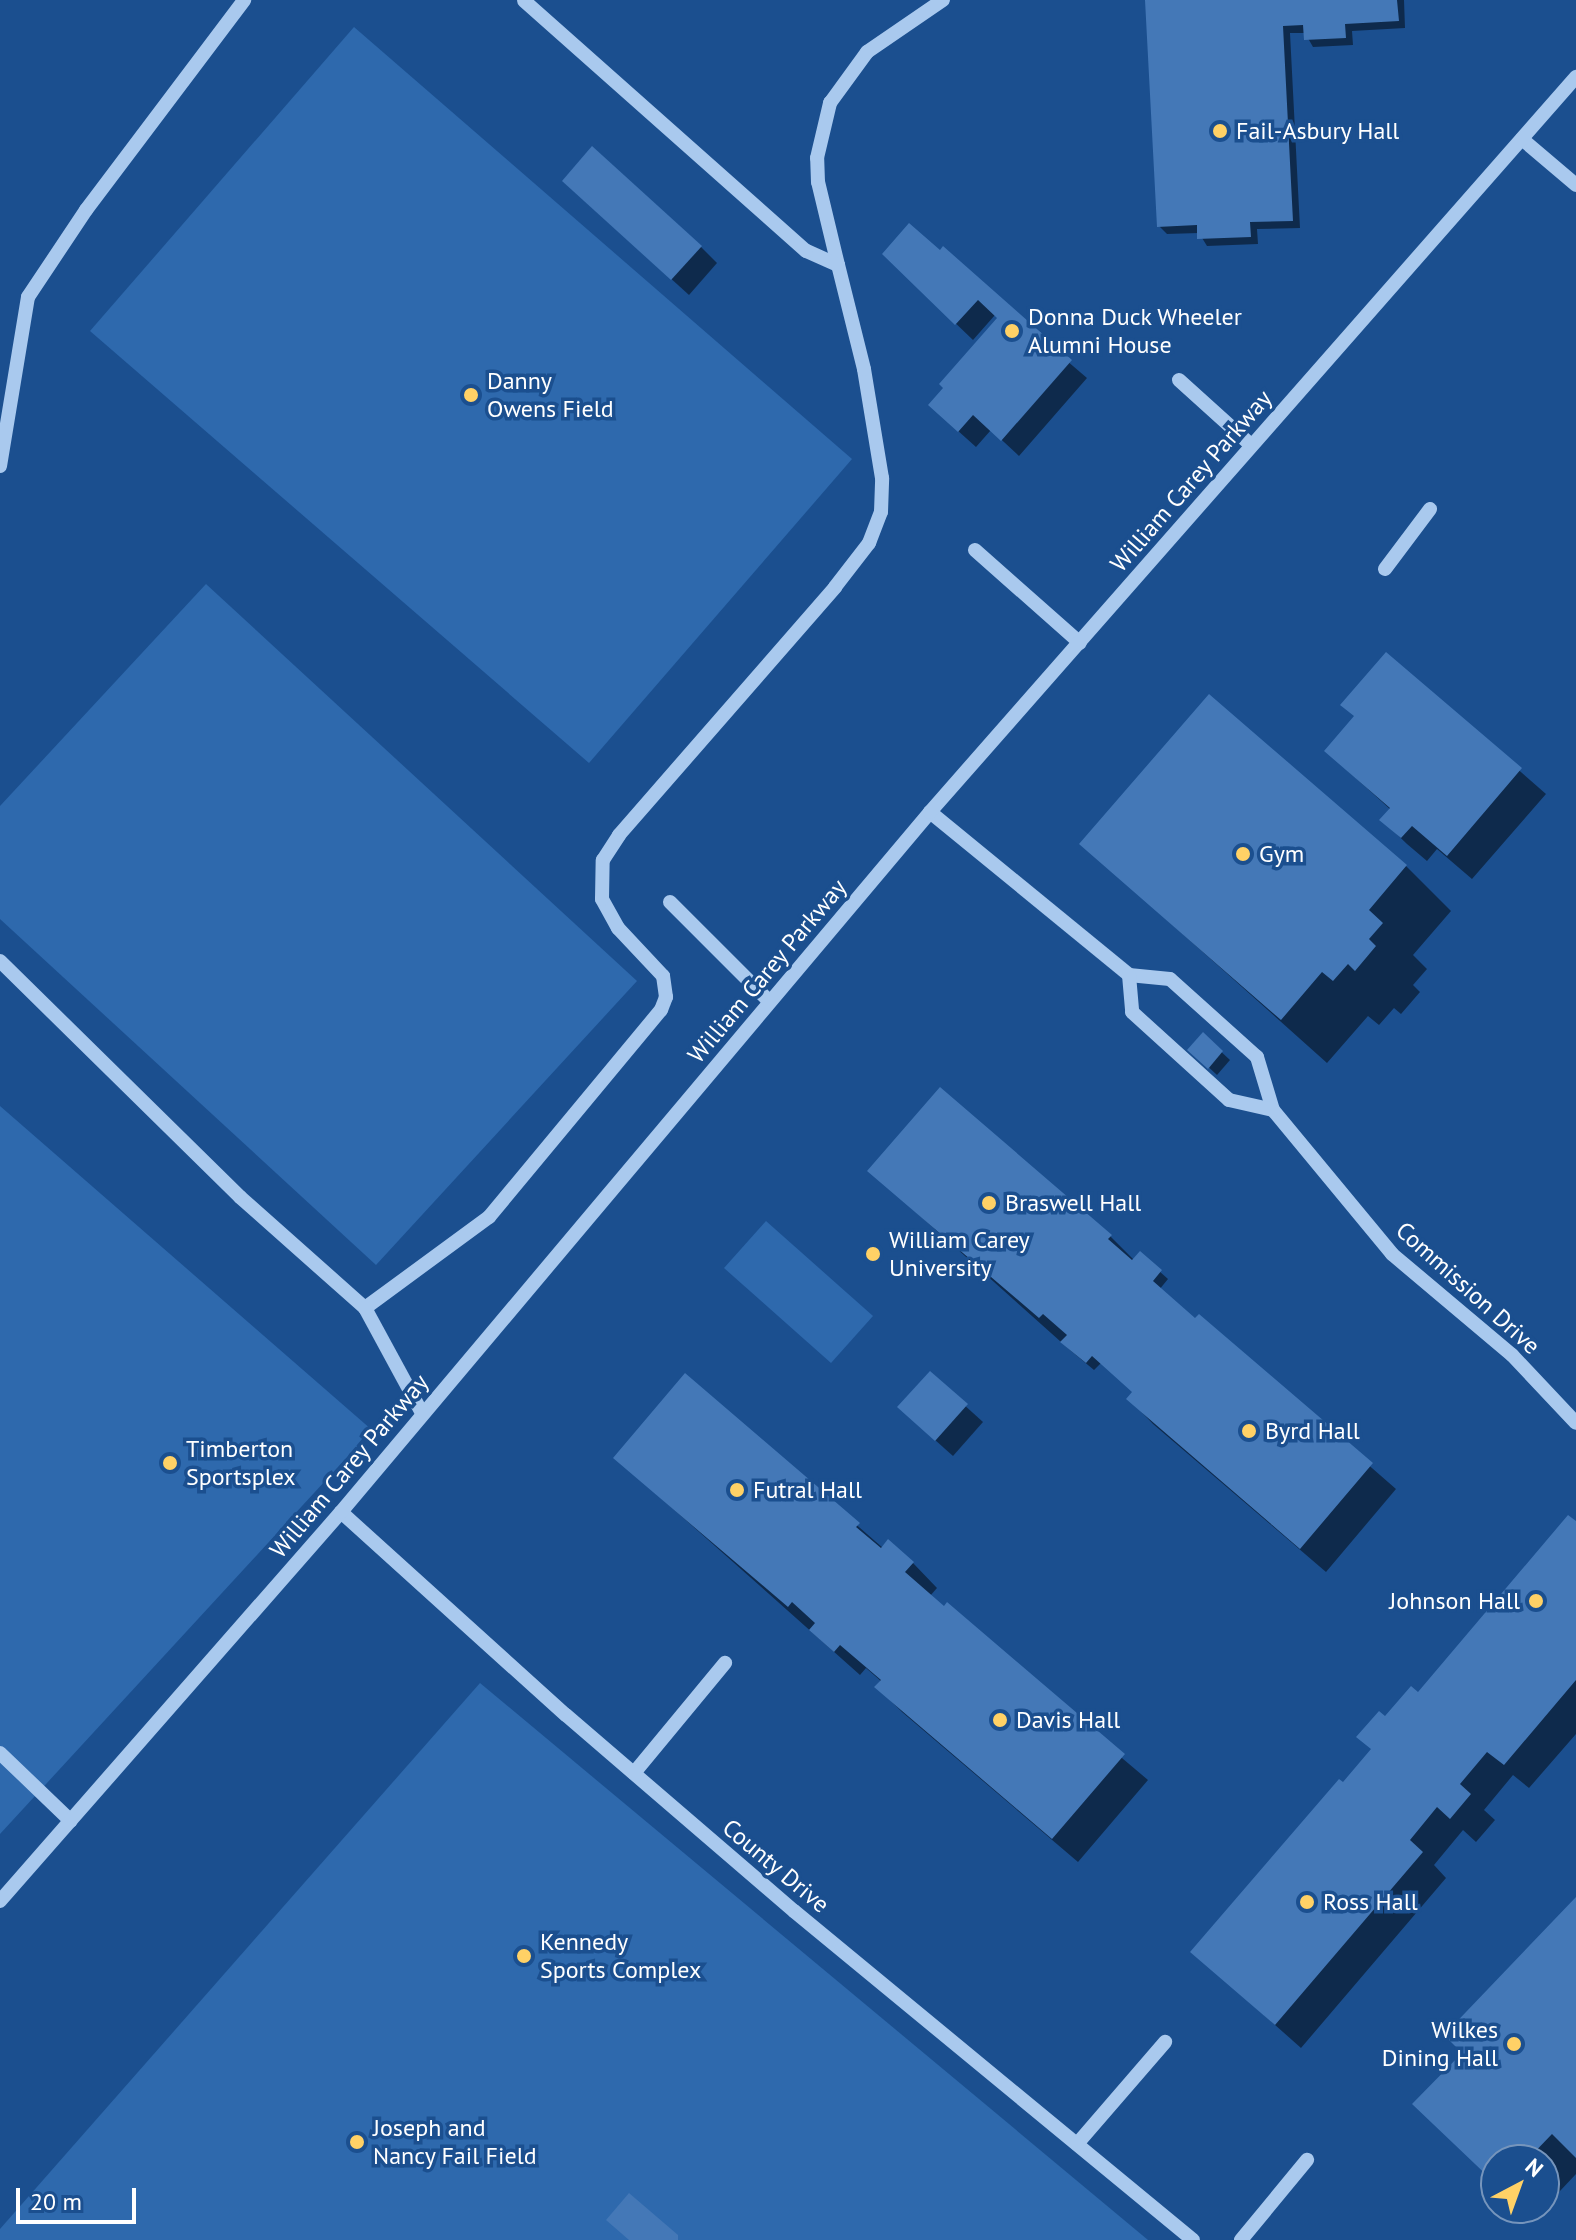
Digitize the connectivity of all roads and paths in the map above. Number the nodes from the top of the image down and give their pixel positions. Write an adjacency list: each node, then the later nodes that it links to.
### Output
1 (244, 0): 10 (street)
2 (522, 0): 7 (street)
3 (943, 0): 7 (street)
4 (1576, 77): 5 (street, William Carey Parkway)
5 (1522, 139): 6 (street); 9 (street, William Carey Parkway)
6 (1576, 185)
7 (838, 265): 21 (street)
8 (1179, 380): 9 (street)
9 (1251, 445): 14 (street, William Carey Parkway)
10 (0, 466)
11 (1430, 509): 13 (street)
12 (975, 550): 14 (street)
13 (1385, 569)
14 (1080, 643): 15 (street, William Carey Parkway)
15 (930, 812): 18 (street); 19 (street, William Carey Parkway)
16 (670, 902): 19 (street)
17 (0, 961): 21 (street)
18 (1129, 975): 20 (street); 20 (street, Commission Drive)
19 (770, 1002): 22 (street, William Carey Parkway)
20 (1273, 1110): 23 (street, Commission Drive)
21 (365, 1308): 22 (street)
22 (422, 1413): 24 (street, William Carey Parkway)
23 (1576, 1423)
24 (341, 1512): 27 (street, County Drive); 28 (street, William Carey Parkway)
25 (725, 1663): 27 (street)
26 (0, 1753): 28 (street)
27 (634, 1773): 31 (street, County Drive)
28 (71, 1821): 29 (street, William Carey Parkway)
29 (0, 1901)
30 (1165, 2042): 31 (street)
31 (1077, 2144): 33 (street, County Drive)
32 (1307, 2160): 34 (street)
33 (1193, 2240)
34 (1241, 2240)

